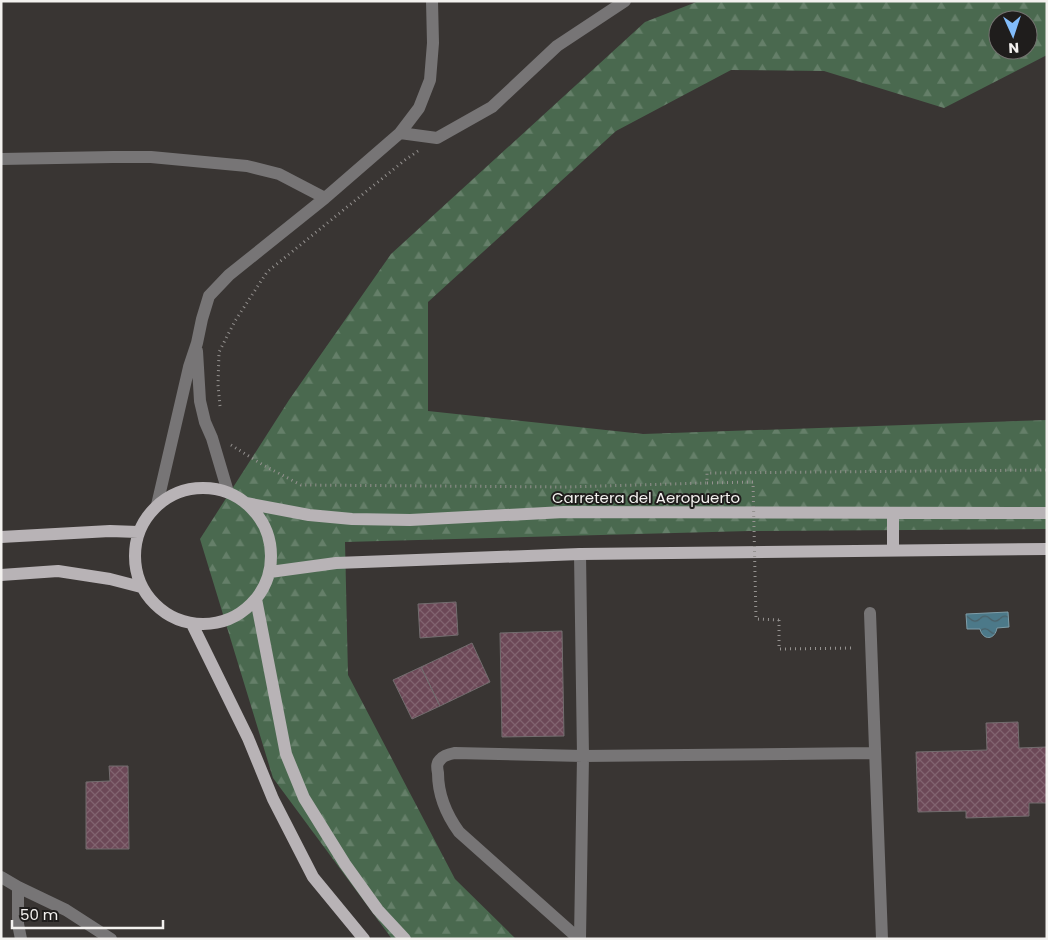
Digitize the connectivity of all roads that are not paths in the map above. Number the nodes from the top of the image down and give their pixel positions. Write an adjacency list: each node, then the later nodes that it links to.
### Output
1 (432, 1): 3 (street)
2 (625, 1): 3 (street)
3 (400, 133): 5 (street)
4 (1, 160): 5 (street)
5 (325, 198): 6 (street)
6 (197, 343): 7 (street); 9 (street)
7 (228, 492): 8 (main road); 9 (main road)
8 (246, 503): 10 (main road, Carretera del Aeropuerto); 17 (main road)
9 (157, 505): 12 (main road)
10 (894, 513): 11 (main road, Carretera del Aeropuerto); 15 (main road)
11 (1047, 513)
12 (138, 532): 13 (main road); 19 (main road)
13 (1, 537)
14 (1047, 549): 15 (main road)
15 (893, 550): 16 (main road)
16 (580, 554): 17 (main road); 24 (street)
17 (270, 572): 20 (main road)
18 (1, 575): 19 (main road)
19 (141, 587): 22 (main road)
20 (256, 599): 22 (main road); 30 (main road)
21 (870, 613): 23 (street)
22 (192, 624): 29 (main road)
23 (875, 753): 24 (street); 32 (street)
24 (583, 756): 31 (street); 31 (street)
25 (1, 877): 26 (street)
26 (18, 887): 27 (street); 28 (street)
27 (21, 939)
28 (111, 939)
29 (364, 939)
30 (405, 939)
31 (580, 939)
32 (882, 939)

